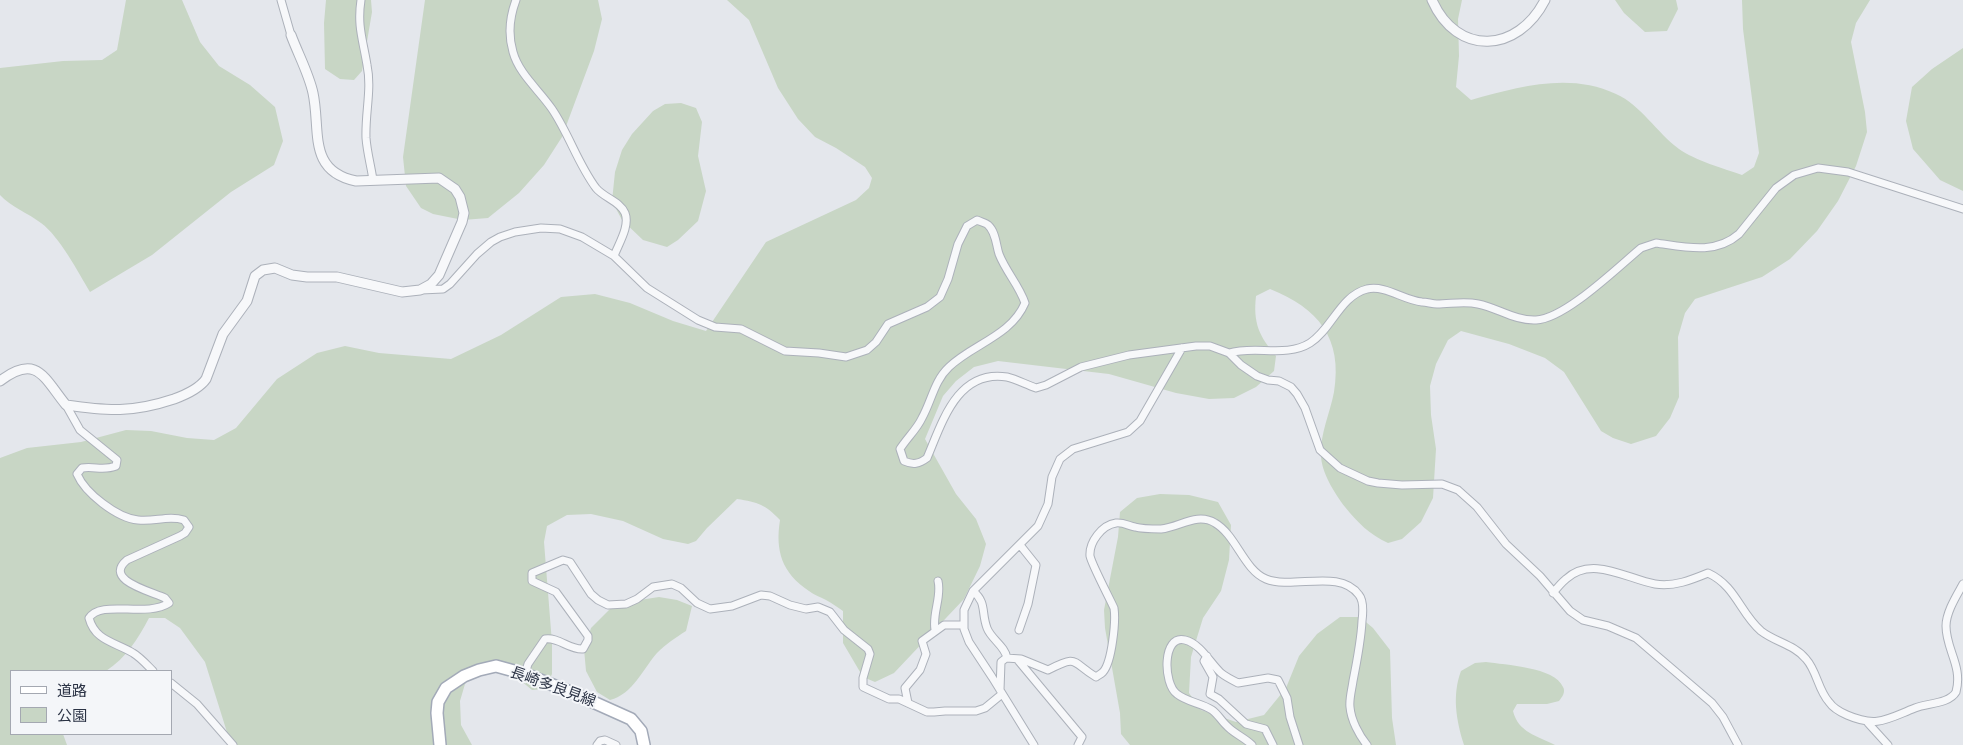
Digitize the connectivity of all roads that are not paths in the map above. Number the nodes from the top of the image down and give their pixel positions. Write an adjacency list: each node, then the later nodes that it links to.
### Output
1 (281, 0): 6 (street)
2 (361, 0): 7 (street)
3 (516, 0): 9 (street)
4 (1432, 0): 5 (street)
5 (1545, 0)
6 (291, 35): 7 (street)
7 (373, 180): 10 (street)
8 (1963, 209): 12 (street)
9 (614, 256): 10 (street); 11 (street)
10 (420, 290): 14 (street)
11 (1182, 348): 12 (street); 15 (street)
12 (1229, 352): 19 (street)
13 (0, 381): 14 (street)
14 (66, 405): 26 (street)
15 (1020, 544): 18 (street); 22 (street)
16 (938, 581): 21 (street)
17 (1963, 584): 31 (street)
18 (973, 591): 20 (street); 24 (street)
19 (1553, 593): 31 (street); 43 (street)
20 (964, 625): 21 (street); 29 (street)
21 (935, 630): 30 (street)
22 (1018, 630)
23 (1207, 656): 39 (street); 40 (street); 41 (street)
24 (1007, 658): 25 (street); 29 (street)
25 (1017, 658): 38 (street); 42 (street)
26 (152, 670)
27 (524, 674): 30 (street); 33 (main road, 長崎多良見線); 36 (main road, 長崎多良見線)
28 (172, 684): 32 (street)
29 (1001, 692): 30 (street); 37 (street)
30 (908, 703)
31 (1868, 723): 44 (street)
32 (233, 745)
33 (440, 745)
34 (597, 745): 35 (street)
35 (616, 745)
36 (644, 745)
37 (1034, 745)
38 (1078, 745)
39 (1252, 745)
40 (1273, 745)
41 (1298, 745)
42 (1367, 745)
43 (1738, 745)
44 (1888, 745)

